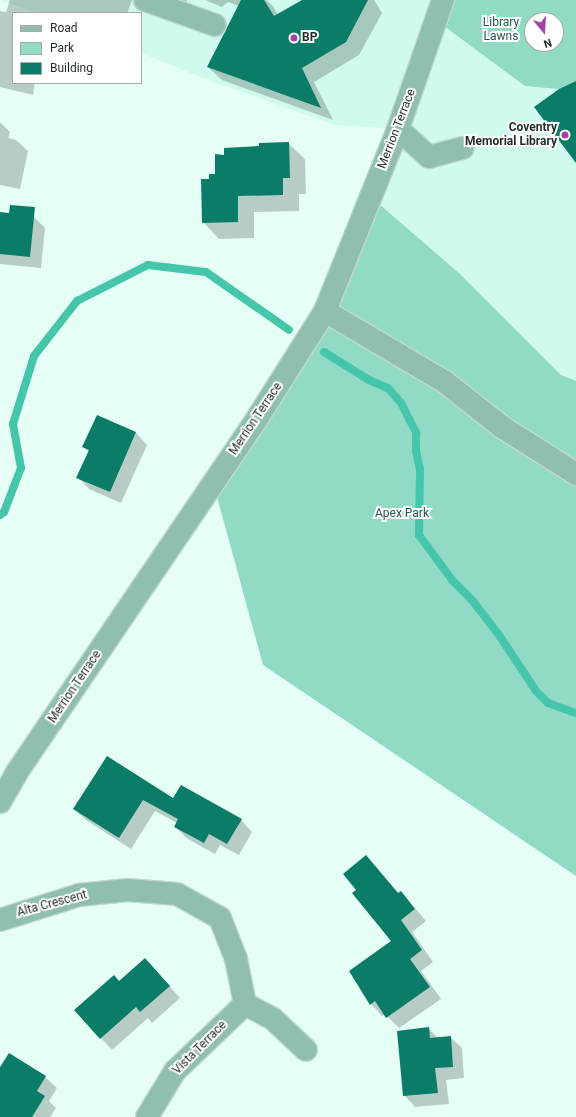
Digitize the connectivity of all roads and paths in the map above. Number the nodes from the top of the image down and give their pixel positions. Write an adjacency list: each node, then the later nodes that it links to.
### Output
1 (145, 0): 3 (street)
2 (443, 0): 4 (street, Merrion Terrace)
3 (215, 25)
4 (398, 129): 5 (street); 6 (street, Merrion Terrace)
5 (463, 148)
6 (326, 311): 7 (street); 8 (street, Merrion Terrace)
7 (576, 474)
8 (0, 802)
9 (0, 920): 10 (street, Alta Crescent)
10 (245, 1004): 11 (street); 12 (street, Vista Terrace)
11 (306, 1050)
12 (147, 1117)

